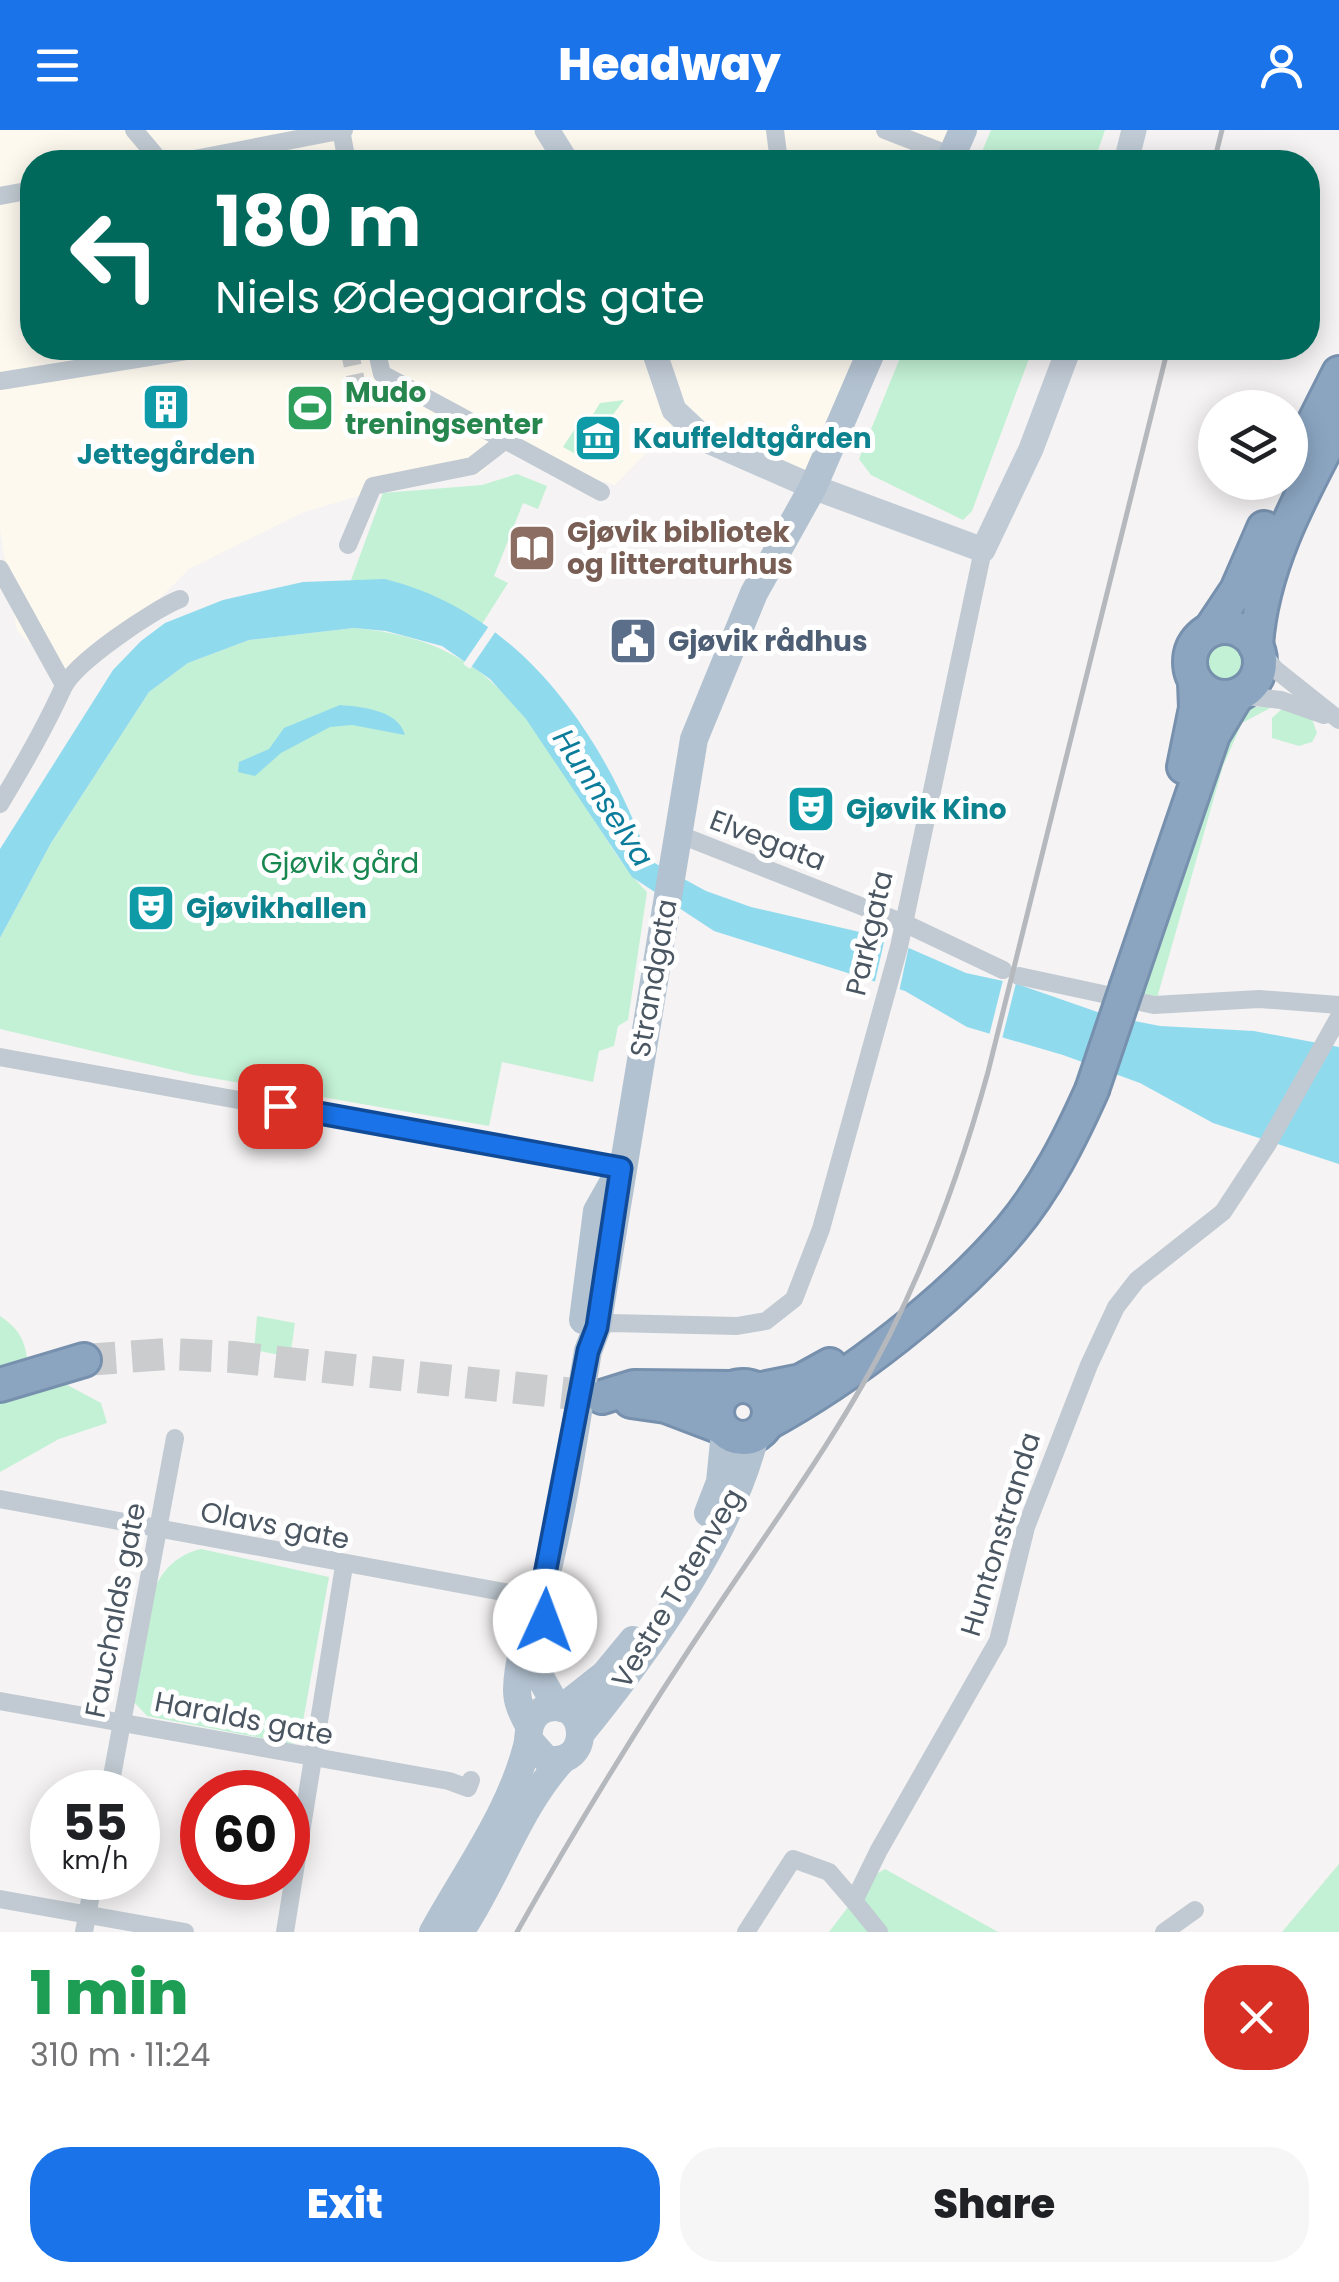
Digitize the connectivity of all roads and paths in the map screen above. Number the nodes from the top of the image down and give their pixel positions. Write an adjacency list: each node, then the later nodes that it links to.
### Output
1 (134, 130): 4 (street)
2 (342, 130): 5 (street)
3 (885, 130): 6 (street)
4 (151, 150)
5 (240, 150)
6 (954, 150)
7 (128, 360): 13 (street)
8 (379, 360): 16 (street)
9 (656, 360): 17 (main road)
10 (867, 360): 17 (main road, Strandgata)
11 (1064, 360): 21 (main road)
12 (1339, 374): 15 (highway)
13 (0, 382)
14 (1339, 423): 25 (highway)
15 (1308, 435)
16 (503, 442): 18 (street); 20 (street)
17 (813, 486): 21 (main road); 31 (main road, Strandgata)
18 (601, 492)
19 (1276, 500): 24 (highway)
20 (348, 545)
21 (983, 550): 33 (street, Parkgata)
22 (0, 569): 27 (street)
23 (180, 599): 27 (street)
24 (1211, 629): 25 (highway); 26 (highway)
25 (1256, 646): 28 (highway); 29 (street)
26 (1195, 682): 28 (highway); 32 (highway)
27 (64, 685): 30 (street)
28 (1238, 695): 29 (street); 32 (highway)
29 (1339, 720)
30 (0, 804)
31 (676, 844): 33 (street, Elvegata); 37 (main road, Strandgata)
32 (1163, 871): 38 (highway, bridge)
33 (904, 923): 34 (street, Elvegata); 39 (street, Parkgata)
34 (1339, 1005)
35 (1339, 1016): 59 (street, Huntonstranda)
36 (0, 1057): 37 (street)
37 (621, 1168): 39 (main road, Strandgata)
38 (908, 1323): 42 (highway); 43 (highway)
39 (592, 1339): 48 (main road, Strandgata)
40 (84, 1360): 41 (highway)
41 (0, 1384)
42 (744, 1389): 43 (highway); 43 (highway); 43 (highway)
43 (742, 1430): 50 (main road, Vestre Totenveg); 52 (main road, Vestre Totenveg)
44 (175, 1438): 46 (street, Fauchalds gate)
45 (0, 1499): 46 (street, Olavs gate)
46 (157, 1531): 47 (street, Olavs gate); 51 (street, Fauchalds gate)
47 (344, 1566): 48 (street, Olavs gate); 55 (street)
48 (540, 1600): 50 (main road, Strandgata); 53 (main road, Strandgata)
49 (0, 1701): 51 (street, Haralds gate)
50 (560, 1708): 52 (main road); 53 (main road)
51 (121, 1724): 55 (street, Haralds gate); 56 (street, Fauchalds gate)
52 (582, 1732): 54 (main road)
53 (529, 1733): 54 (main road); 64 (main road)
54 (563, 1759): 65 (main road)
55 (313, 1760): 57 (street, Haralds gate); 63 (street)
56 (113, 1770)
57 (471, 1780)
58 (0, 1898): 61 (street)
59 (854, 1901): 66 (street); 67 (street)
60 (1195, 1910): 68 (street)
61 (86, 1923): 62 (street)
62 (185, 1932)
63 (285, 1932)
64 (433, 1932)
65 (460, 1932)
66 (746, 1932)
67 (879, 1932)
68 (1164, 1932)

